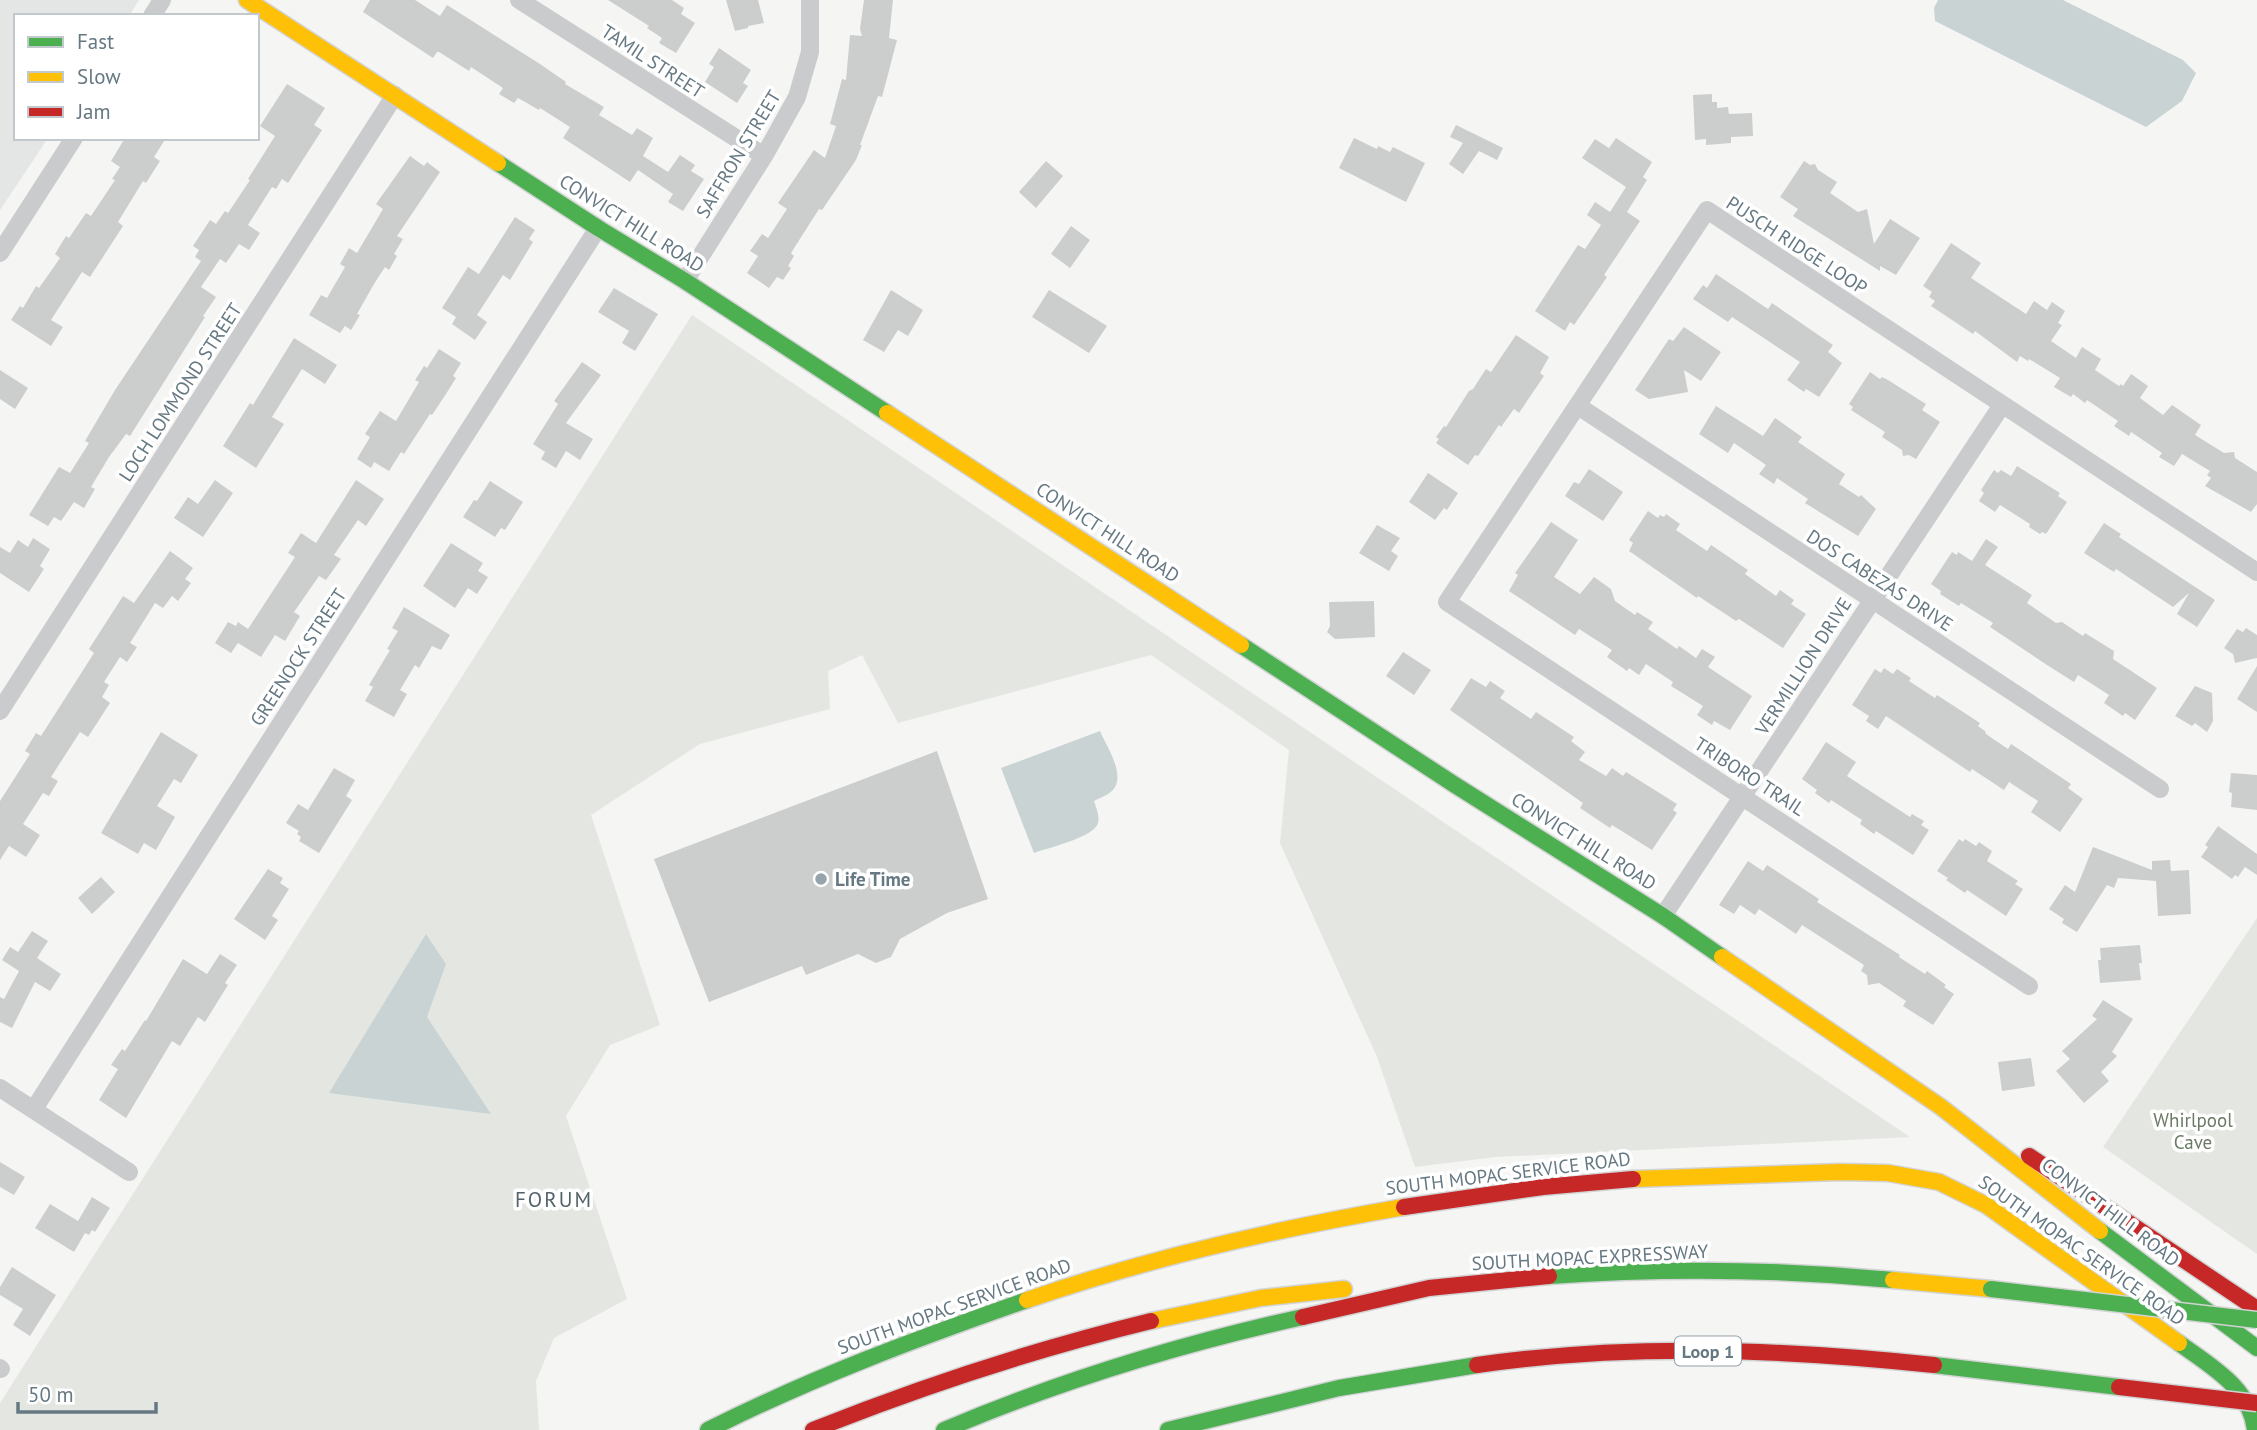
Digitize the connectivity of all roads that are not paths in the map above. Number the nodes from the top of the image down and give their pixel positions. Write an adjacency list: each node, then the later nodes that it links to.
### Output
1 (247, 0): 4 (main road, CONVICT HILL ROAD)
2 (519, 0): 6 (street, TAMIL STREET)
3 (810, 0): 6 (street, SAFFRON STREET)
4 (395, 95): 7 (main road, CONVICT HILL ROAD); 15 (street, LOCH LOMMOND STREET)
5 (73, 140): 8 (street)
6 (764, 156): 9 (street, SAFFRON STREET)
7 (598, 228): 9 (main road, CONVICT HILL ROAD); 22 (street, GREENOCK STREET)
8 (0, 253)
9 (685, 281): 18 (main road, CONVICT HILL ROAD)
10 (2002, 405): 11 (street, PUSCH RIDGE LOOP); 12 (street, PUSCH RIDGE LOOP); 13 (street, VERMILLION DRIVE)
11 (1578, 406): 13 (street, DOS CABEZAS DRIVE); 14 (street, PUSCH RIDGE LOOP)
12 (2257, 572)
13 (1872, 600): 16 (street, DOS CABEZAS DRIVE); 17 (street, VERMILLION DRIVE)
14 (1447, 602): 17 (street, TRIBORO TRAIL)
15 (0, 711)
16 (2160, 789)
17 (1742, 796): 18 (street, VERMILLION DRIVE); 19 (street, TRIBORO TRAIL)
18 (1663, 916): 21 (main road, CONVICT HILL ROAD)
19 (2029, 986)
20 (0, 1088): 22 (street)
21 (1941, 1107): 25 (main road, CONVICT HILL ROAD); 27 (main road, CONVICT HILL ROAD)
22 (34, 1109): 23 (street)
23 (129, 1172)
24 (1441, 1286): 26 (main road, SOUTH MOPAC EXPRESSWAY, bridge); 30 (main road); 31 (main road, SOUTH MOPAC EXPRESSWAY)
25 (2257, 1309)
26 (2257, 1320)
27 (2257, 1348)
28 (2257, 1403): 32 (main road, Loop 1, bridge)
29 (708, 1430): 33 (main road, SOUTH MOPAC SERVICE ROAD)
30 (813, 1430)
31 (944, 1430)
32 (1168, 1430)
33 (2255, 1430)

